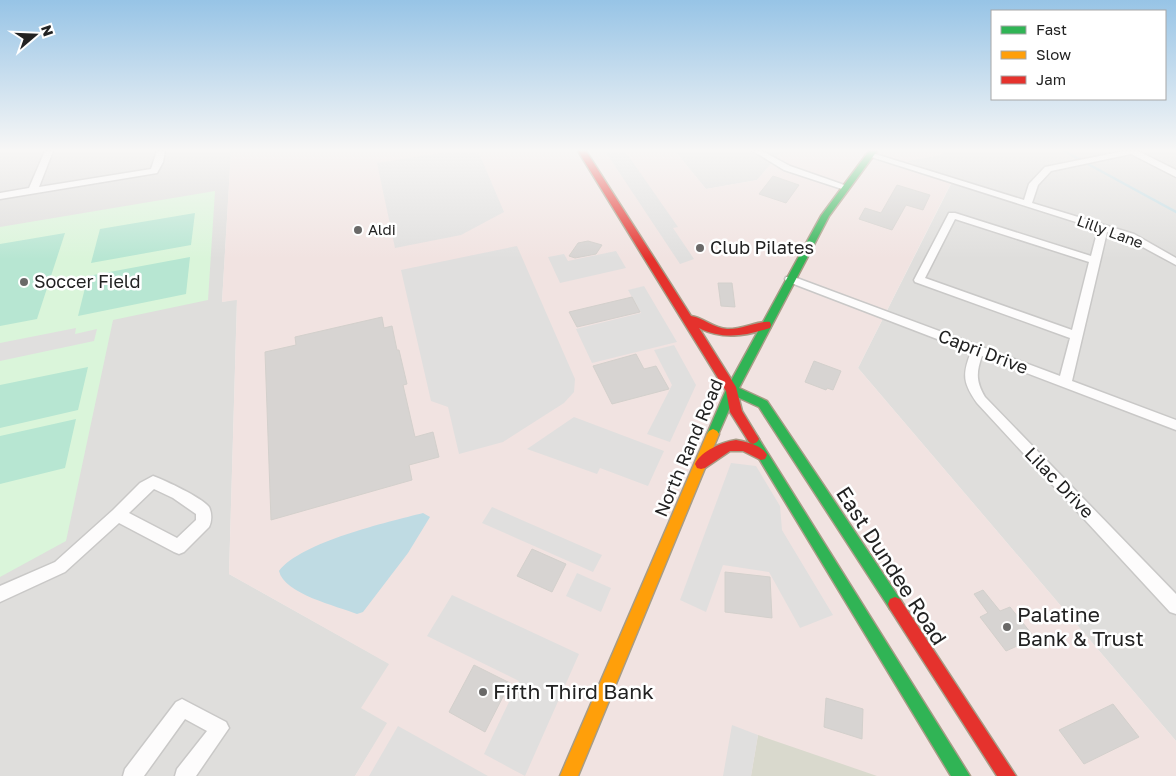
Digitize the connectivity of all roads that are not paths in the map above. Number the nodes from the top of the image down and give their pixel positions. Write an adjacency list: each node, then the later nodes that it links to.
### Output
1 (34, 187): 7 (street)
2 (56, 187): 7 (street)
3 (605, 187): 14 (main road)
4 (845, 187): 13 (main road, North Rand Road)
5 (976, 187): 9 (street, Lilly Lane)
6 (1033, 187): 9 (street)
7 (33, 191): 8 (street)
8 (0, 196)
9 (1027, 204): 10 (street, Lilly Lane)
10 (1103, 228): 11 (street); 12 (street, Lilly Lane)
11 (1096, 261): 16 (street); 16 (street)
12 (1176, 262)
13 (790, 279): 15 (main road, North Rand Road); 17 (street, Capri Drive)
14 (684, 313): 15 (main road); 19 (main road)
15 (766, 325): 19 (main road, North Rand Road)
16 (1076, 336): 18 (street)
17 (978, 350): 18 (street, Capri Drive); 25 (street, Lilac Drive)
18 (1065, 383): 20 (street, Capri Drive)
19 (732, 390): 21 (main road); 22 (main road, North Rand Road); 30 (main road, East Dundee Road)
20 (1176, 425)
21 (764, 458): 22 (main road); 29 (main road)
22 (700, 465): 28 (main road, North Rand Road)
23 (118, 515): 23 (street); 24 (street)
24 (0, 594)
25 (1176, 606)
26 (132, 776): 27 (street)
27 (184, 776)
28 (569, 776)
29 (961, 776)
30 (1007, 776)

